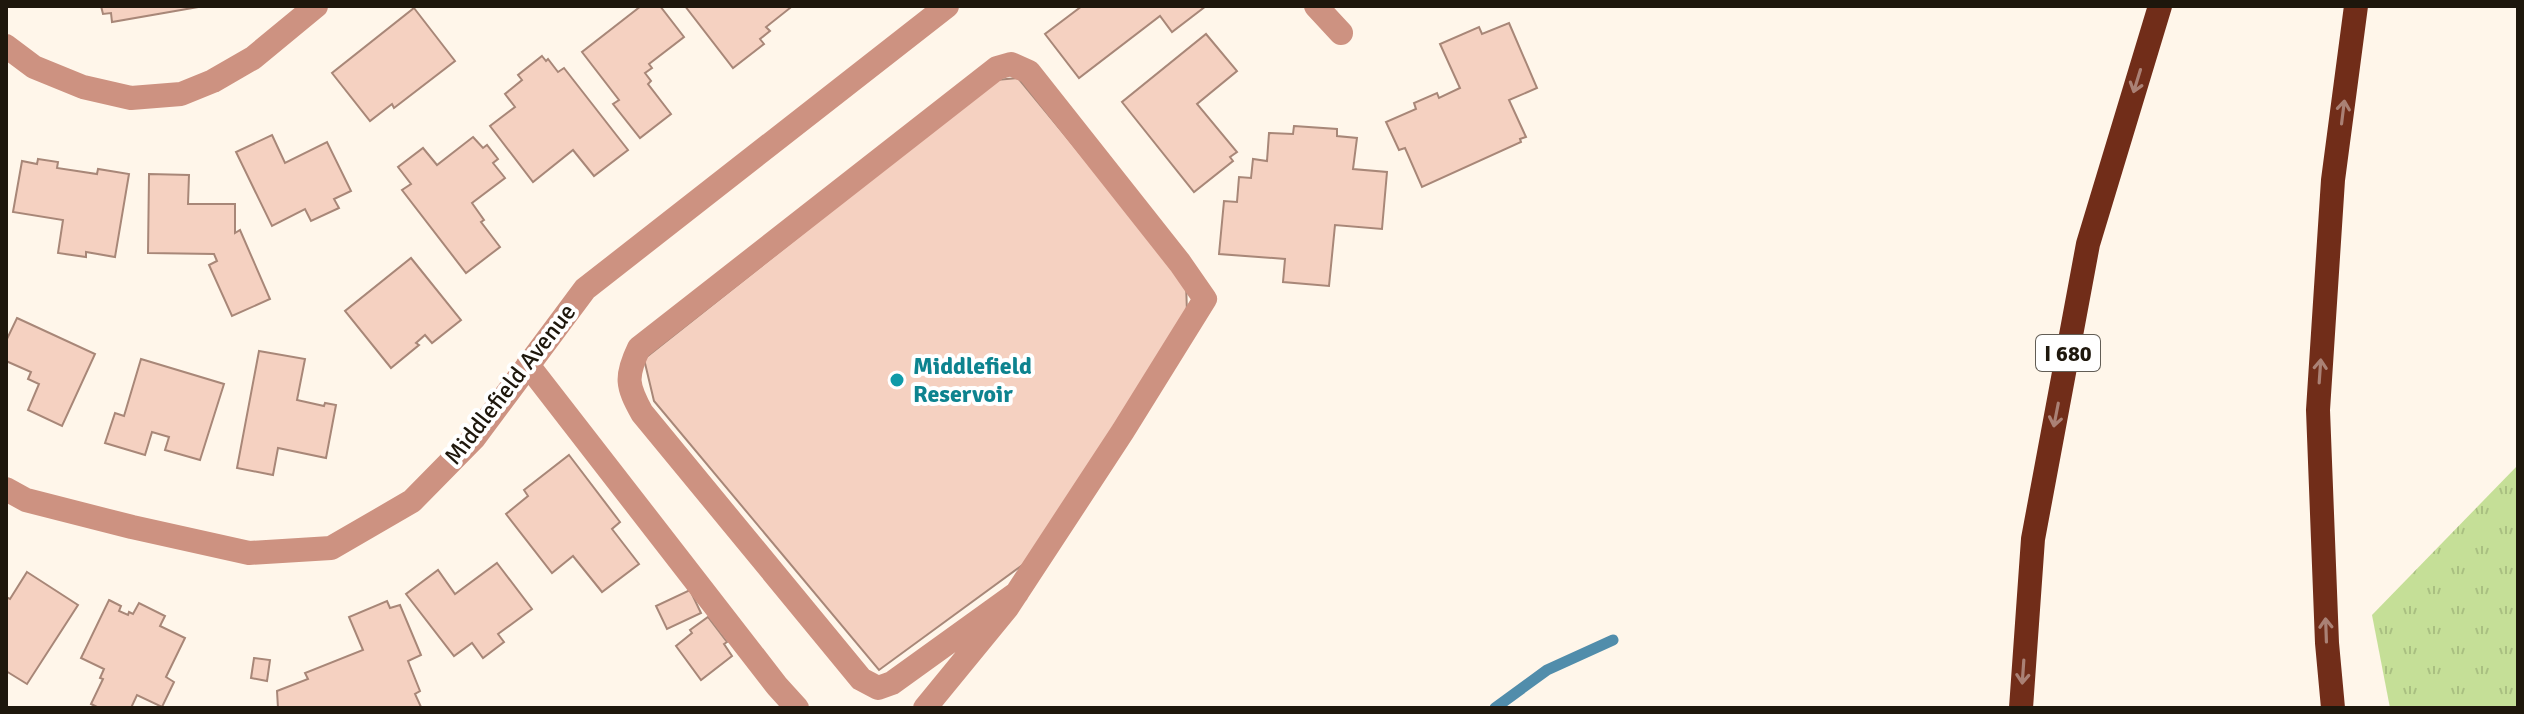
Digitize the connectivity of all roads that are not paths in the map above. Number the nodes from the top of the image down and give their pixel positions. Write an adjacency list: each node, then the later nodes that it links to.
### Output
1 (316, 6): 7 (street)
2 (947, 6): 8 (street, Middlefield Avenue)
3 (1316, 6): 6 (street)
4 (2160, 6): 13 (highway, I 680, one-way to 13)
5 (2356, 6): 14 (highway, one-way to 5)
6 (1341, 33)
7 (6, 46)
8 (528, 365): 9 (street, Middlefield Avenue); 11 (street)
9 (6, 489)
10 (1017, 593): 10 (street); 12 (street)
11 (797, 708)
12 (925, 708)
13 (2021, 708)
14 (2333, 708)

